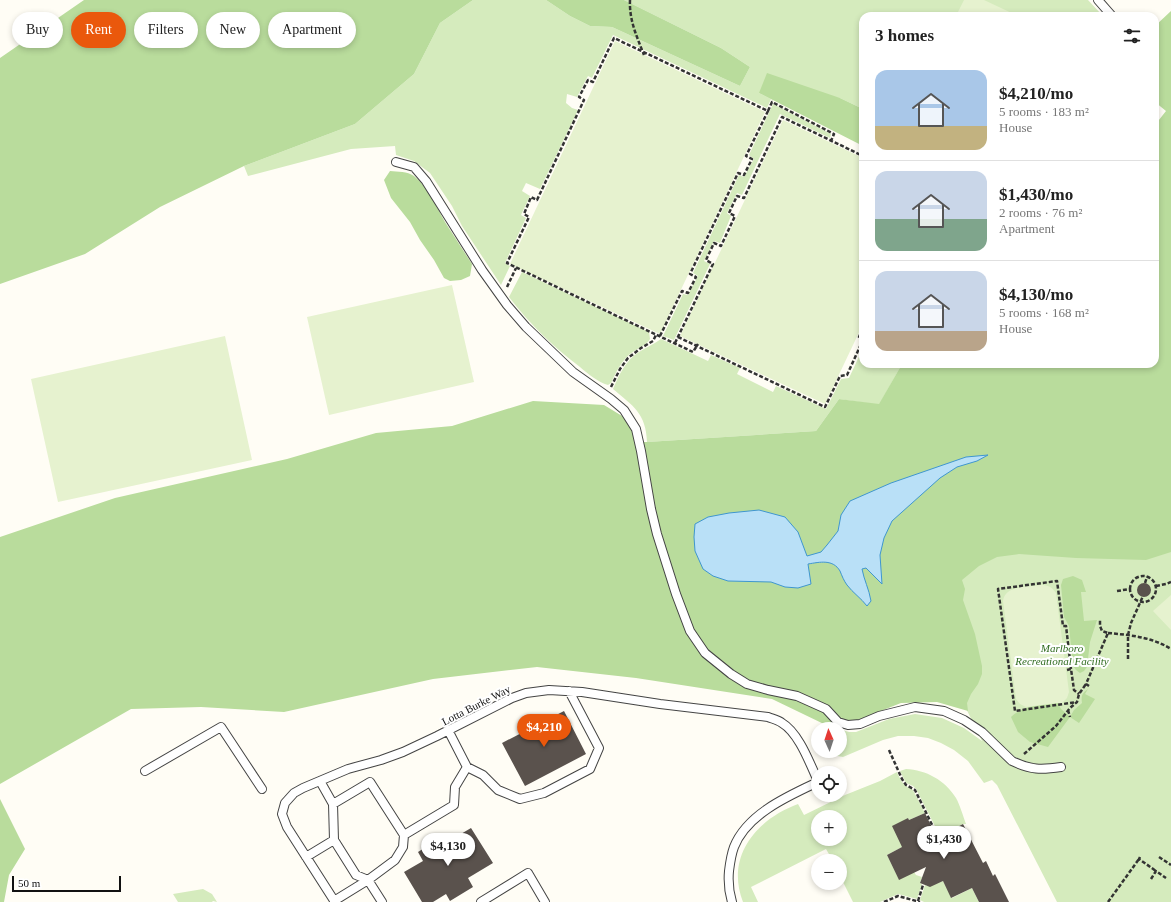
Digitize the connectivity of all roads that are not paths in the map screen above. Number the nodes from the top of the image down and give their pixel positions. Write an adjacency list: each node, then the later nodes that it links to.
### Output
1 (1098, 0): 2 (lane)
2 (1108, 12)
3 (396, 162): 8 (lane)
4 (569, 691): 5 (lane, Lotta Burke Way); 6 (lane); 7 (lane, Lotta Burke Way)
5 (448, 730): 6 (lane); 10 (lane, Lotta Burke Way)
6 (467, 766): 14 (lane)
7 (811, 767)
8 (1061, 767)
9 (145, 771): 12 (lane)
10 (320, 781): 13 (lane); 16 (lane, Lotta Burke Way)
11 (811, 785): 22 (lane)
12 (262, 789)
13 (333, 804): 14 (lane); 15 (lane)
14 (404, 835): 17 (lane)
15 (334, 840): 16 (lane); 17 (lane)
16 (306, 857): 18 (lane, Lotta Burke Way)
17 (368, 880): 18 (lane); 19 (lane)
18 (334, 902)
19 (382, 902)
20 (481, 902): 21 (lane)
21 (545, 902)
22 (732, 902)

